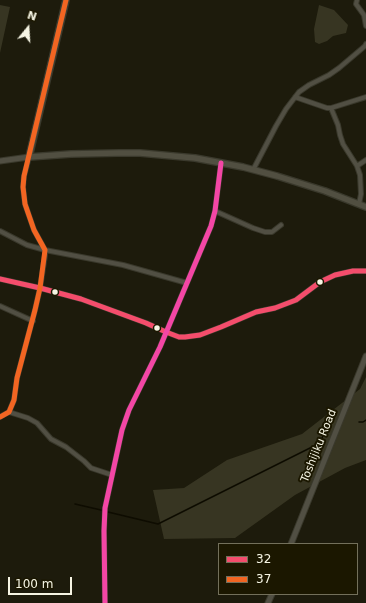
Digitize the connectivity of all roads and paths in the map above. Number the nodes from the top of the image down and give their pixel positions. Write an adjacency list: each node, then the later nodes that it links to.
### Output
1 (66, 0): 8 (main road)
2 (357, 0): 3 (street)
3 (366, 26)
4 (366, 44): 5 (street)
5 (295, 97): 7 (street); 13 (street)
6 (366, 97): 7 (street)
7 (331, 108): 12 (street)
8 (29, 157): 10 (street); 11 (main road); 19 (street)
9 (366, 160): 12 (street)
10 (0, 161)
11 (221, 163): 13 (main road); 16 (street)
12 (357, 166): 14 (street)
13 (253, 170): 14 (main road)
14 (359, 204): 15 (main road)
15 (366, 207)
16 (214, 211): 17 (street); 22 (street)
17 (281, 225)
18 (0, 231): 19 (street)
19 (45, 250): 22 (street); 23 (street)
20 (366, 271): 26 (street)
21 (0, 279): 23 (street)
22 (187, 283): 26 (street)
23 (40, 288): 25 (street); 26 (street)
24 (0, 306): 25 (street)
25 (33, 320): 28 (street)
26 (166, 332): 30 (street)
27 (366, 356): 31 (street, Toshijiku Road)
28 (9, 412): 29 (street); 30 (street)
29 (0, 417)
30 (112, 475): 32 (street)
31 (292, 543)
32 (105, 603)

